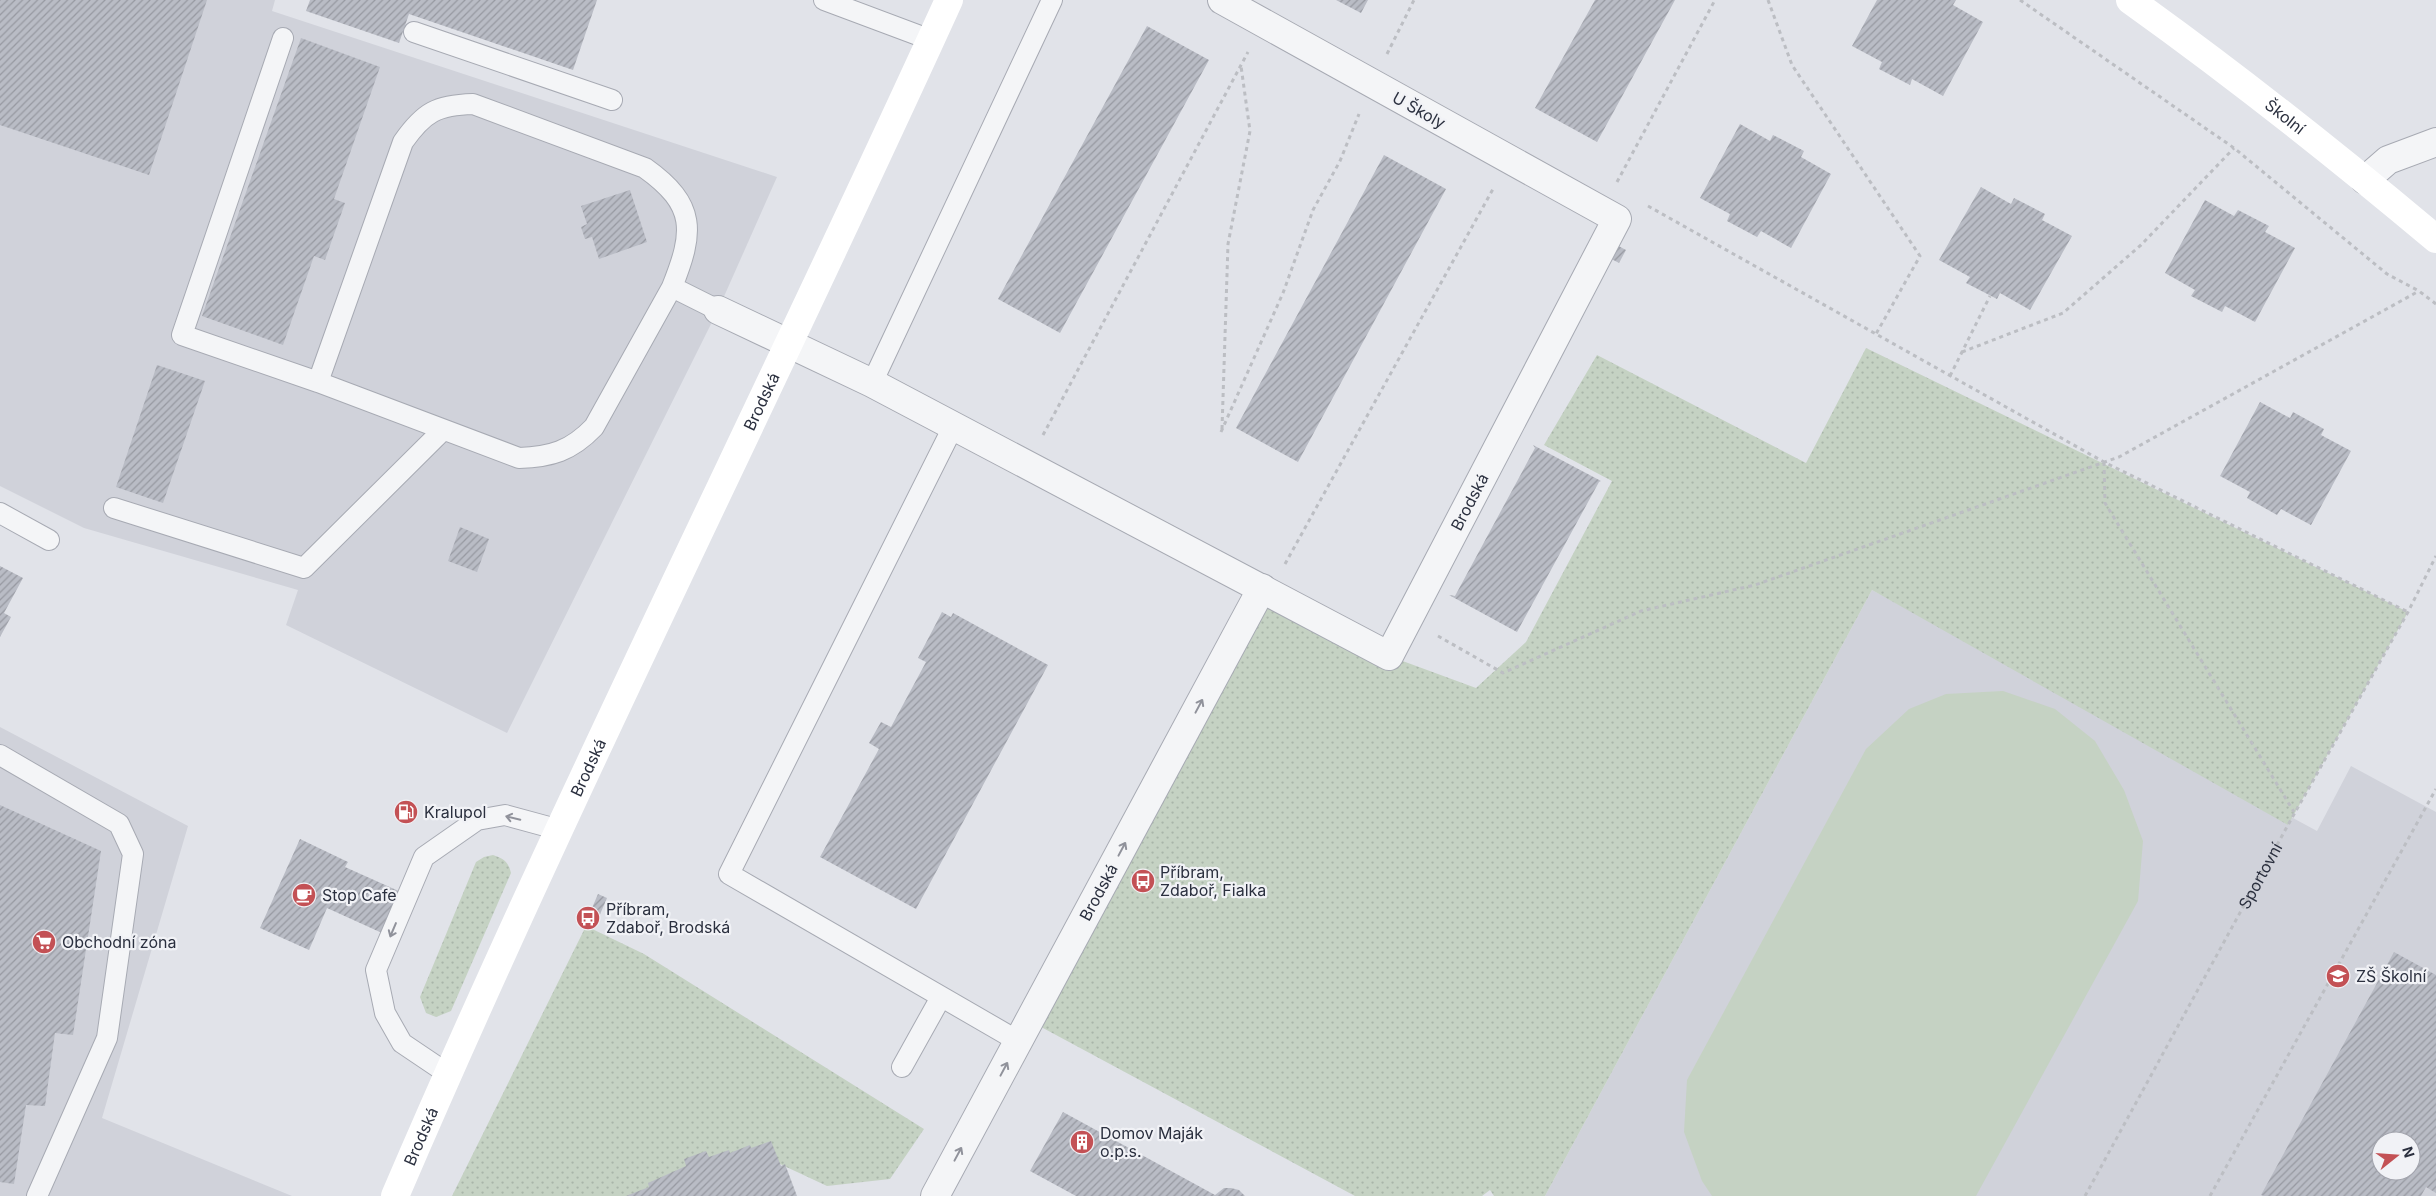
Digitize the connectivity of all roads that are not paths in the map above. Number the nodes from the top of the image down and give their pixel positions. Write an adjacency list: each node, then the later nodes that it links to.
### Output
1 (824, 0): 8 (lane)
2 (949, 0): 8 (street, Brodská)
3 (1052, 0): 18 (lane)
4 (1222, 0): 12 (street, U Školy)
5 (2130, 0): 11 (street, Školní)
6 (414, 32): 9 (lane)
7 (283, 38): 17 (lane)
8 (931, 40): 16 (street, Brodská)
9 (612, 100)
10 (2436, 142): 11 (street)
11 (2365, 180): 13 (street, Školní)
12 (1617, 219): 24 (street, Brodská)
13 (2436, 239)
14 (672, 287): 15 (lane); 17 (lane); 20 (lane)
15 (718, 310): 16 (street, Brodská)
16 (788, 343): 18 (street, Brodská); 26 (street, Brodská)
17 (318, 382): 20 (lane)
18 (872, 383): 19 (street, Brodská)
19 (954, 427): 24 (street, Brodská); 27 (lane)
20 (443, 430): 21 (lane)
21 (114, 508)
22 (0, 513): 23 (lane)
23 (49, 540)
24 (1266, 590): 28 (street, Brodská, one-way to 24)
25 (0, 755): 31 (lane)
26 (560, 830): 30 (street, Brodská); 30 (lane, one-way to 30)
27 (941, 997): 28 (lane); 29 (lane)
28 (1018, 1042): 33 (street, Brodská, one-way to 28)
29 (902, 1067)
30 (448, 1074): 32 (street, Brodská)
31 (37, 1196)
32 (395, 1196)
33 (936, 1196)

